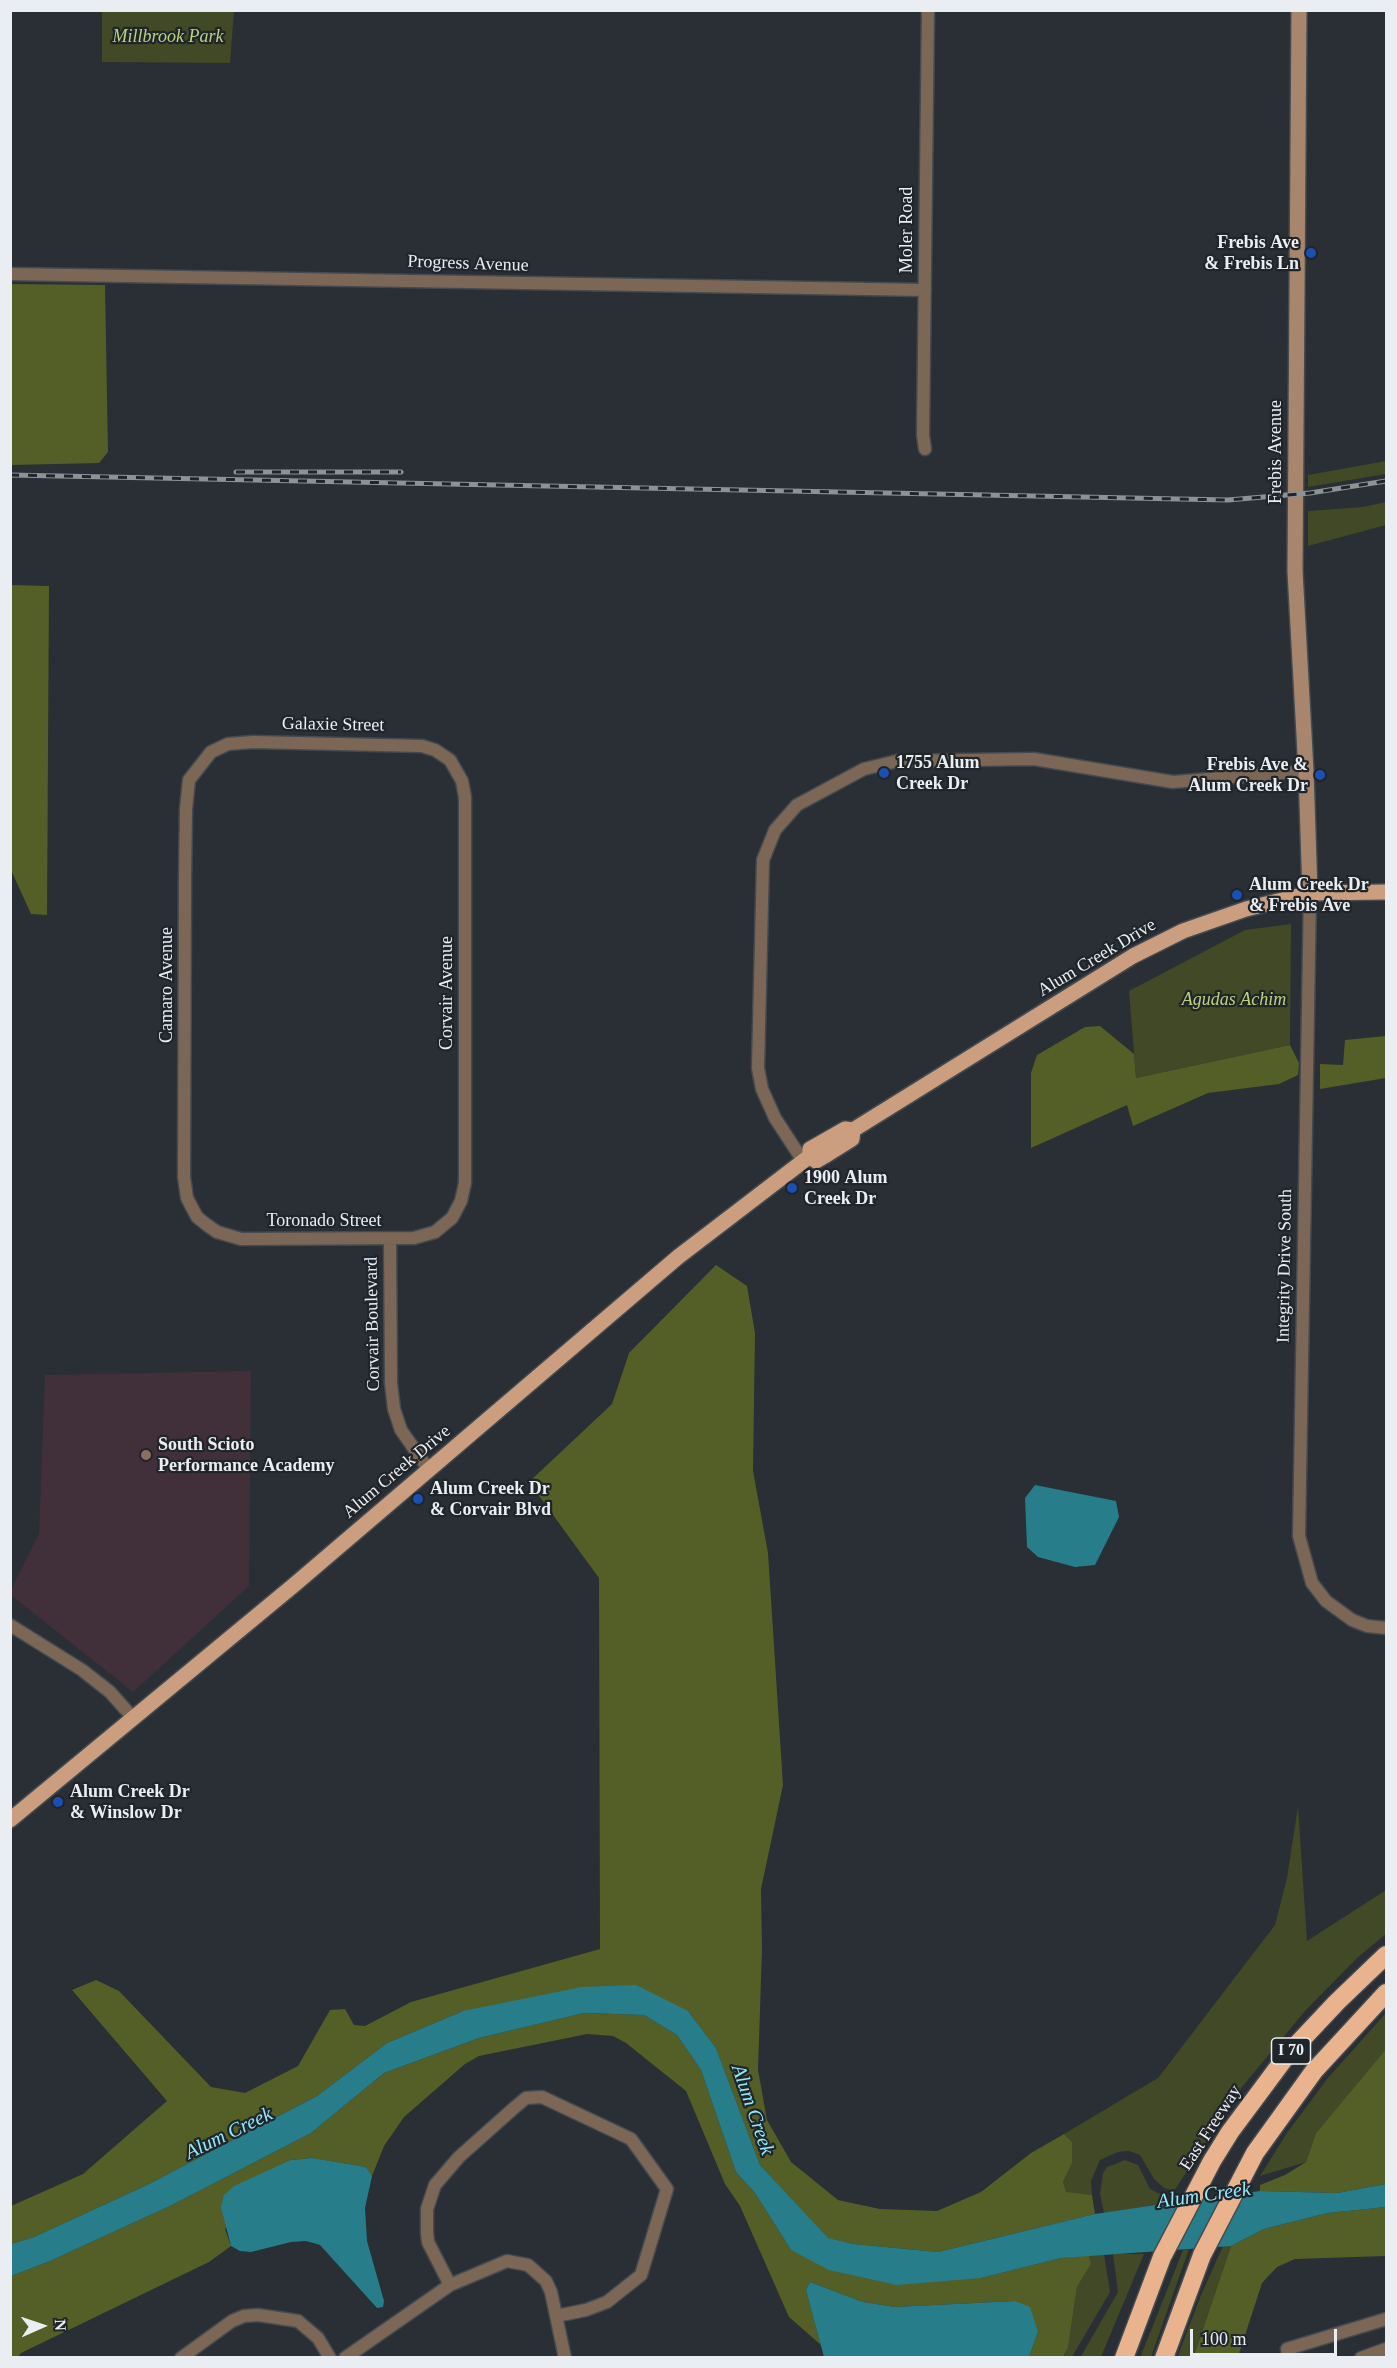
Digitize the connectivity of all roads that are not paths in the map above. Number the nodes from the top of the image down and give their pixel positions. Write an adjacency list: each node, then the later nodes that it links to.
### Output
1 (928, 10): 4 (street, Moler Road)
2 (1299, 10): 8 (main road, Frebis Avenue)
3 (10, 274): 4 (street, Progress Avenue)
4 (925, 290): 5 (street, Moler Road)
5 (925, 449)
6 (206, 756): 7 (street, Galaxie Street); 12 (street, Camaro Avenue)
7 (455, 767): 13 (street, Corvair Avenue)
8 (1306, 771): 10 (main road, Frebis Avenue); 11 (street)
9 (1386, 892): 10 (main road, Alum Creek Drive)
10 (1310, 893): 11 (main road, Alum Creek Drive); 17 (street, Integrity Drive South)
11 (807, 1158): 15 (main road, Alum Creek Drive)
12 (197, 1217): 14 (street, Toronado Street)
13 (452, 1218): 14 (street, Toronado Street)
14 (390, 1239): 15 (street, Corvair Boulevard)
15 (429, 1470): 18 (main road, Alum Creek Drive)
16 (10, 1625): 18 (street)
17 (1386, 1628)
18 (134, 1719): 19 (main road, Alum Creek Drive)
19 (10, 1820)
20 (1386, 1955): 23 (highway, East Freeway / I 70)
21 (1386, 1993): 33 (highway, I 70)
22 (450, 2285): 24 (street); 24 (street); 29 (street)
23 (1144, 2299): 31 (highway); 32 (highway, East Freeway / I 70)
24 (556, 2316): 30 (street)
25 (1386, 2319): 34 (street)
26 (1386, 2349): 35 (street)
27 (182, 2358): 28 (street)
28 (330, 2358)
29 (345, 2358)
30 (565, 2358)
31 (1112, 2358)
32 (1124, 2358)
33 (1164, 2358)
34 (1289, 2358)
35 (1361, 2358)

